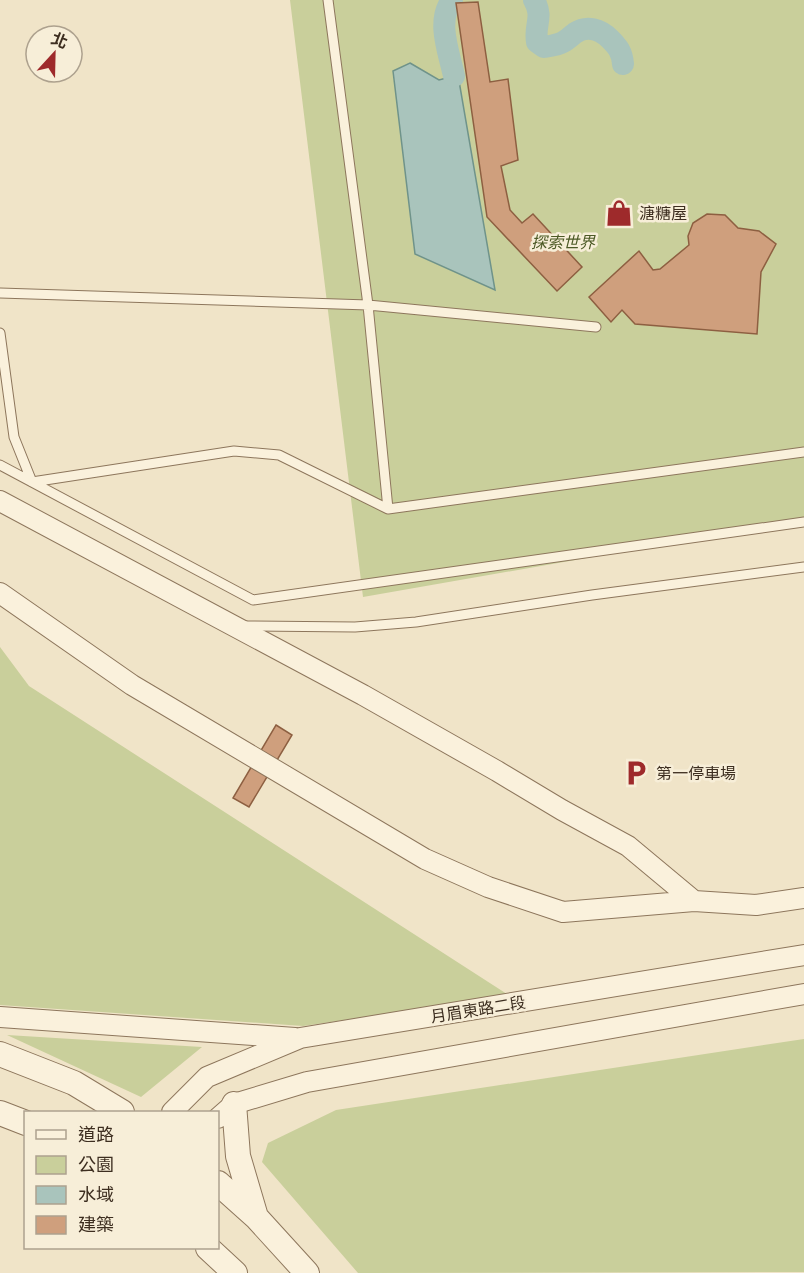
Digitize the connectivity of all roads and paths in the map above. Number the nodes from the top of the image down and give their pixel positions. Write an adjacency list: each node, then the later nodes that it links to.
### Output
1 (328, 0): 3 (lane)
2 (0, 293): 3 (lane)
3 (368, 305): 4 (lane); 10 (lane)
4 (596, 327)
5 (0, 333): 8 (lane)
6 (804, 452): 10 (lane)
7 (0, 465): 8 (lane)
8 (32, 482): 10 (lane); 11 (lane)
9 (0, 501): 14 (street)
10 (388, 509)
11 (804, 522)
12 (804, 567): 14 (lane)
13 (0, 593): 16 (street)
14 (231, 626): 16 (street)
15 (804, 898): 16 (street)
16 (694, 901)
17 (804, 955): 20 (street, 月眉東路二段)
18 (804, 994): 24 (street)
19 (0, 1017): 20 (street)
20 (300, 1038): 23 (street, 月眉東路二段)
21 (0, 1054): 22 (street)
22 (119, 1111)
23 (174, 1111)
24 (226, 1111): 28 (street)
25 (0, 1113): 26 (street)
26 (24, 1122)
27 (219, 1184): 28 (street)
28 (256, 1217): 31 (street)
29 (209, 1249): 30 (street)
30 (235, 1273)
31 (307, 1273)

